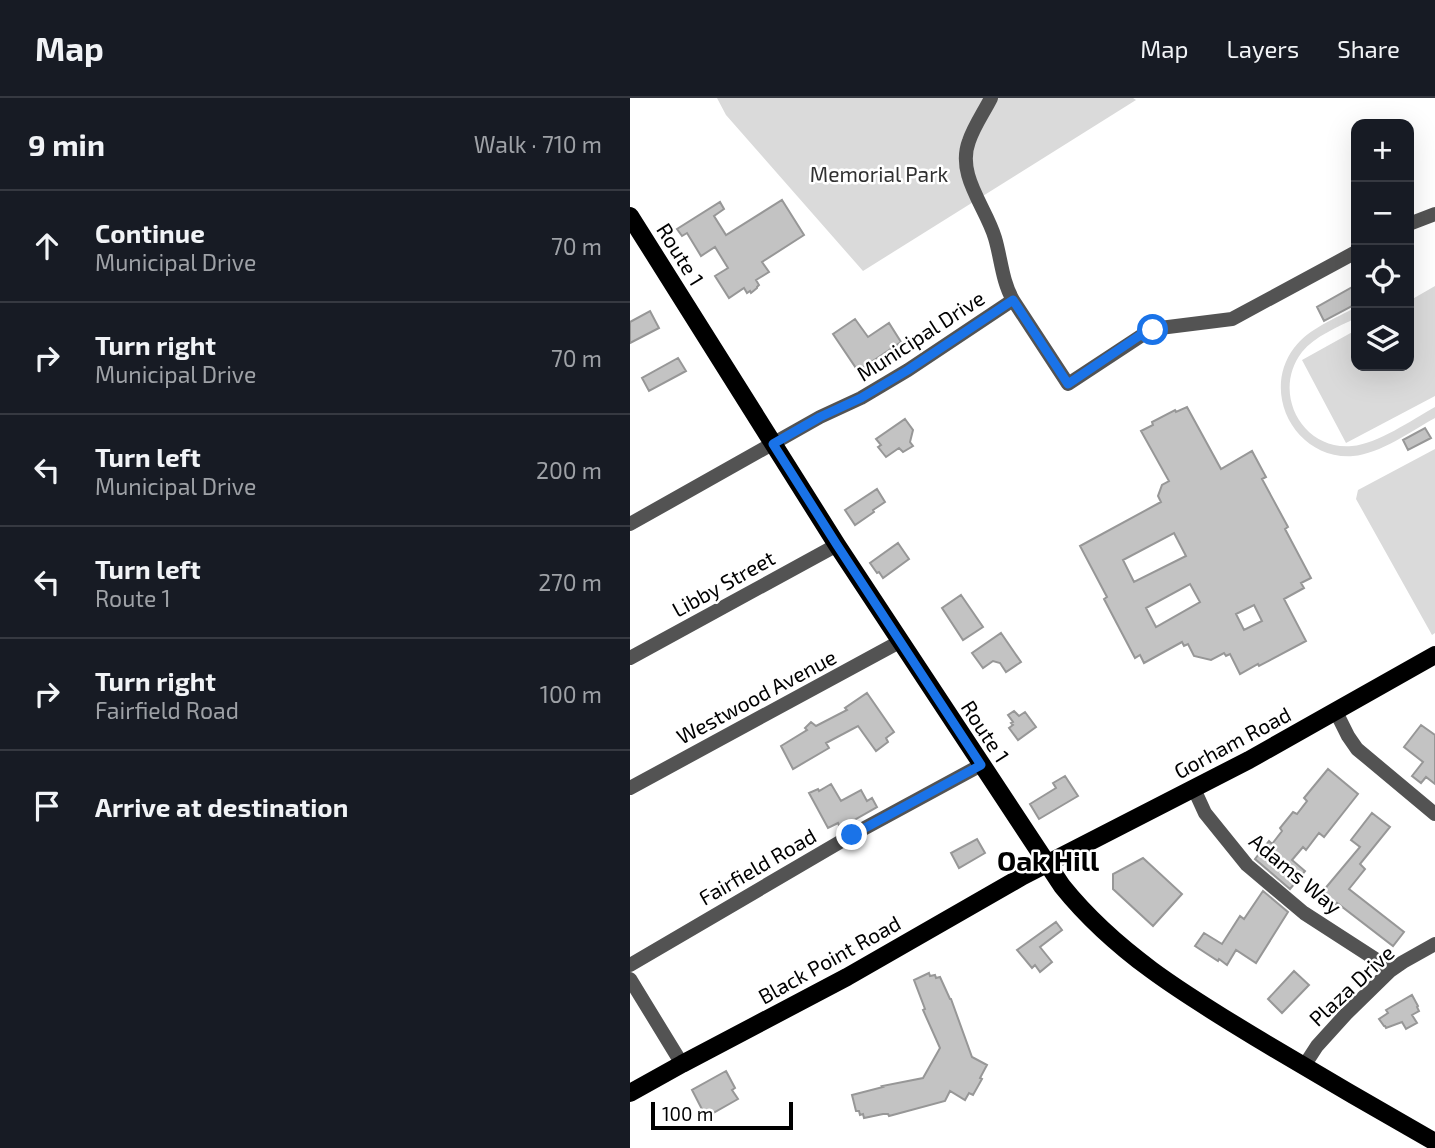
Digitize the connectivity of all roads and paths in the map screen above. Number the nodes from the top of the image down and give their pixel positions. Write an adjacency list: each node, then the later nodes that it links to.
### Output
1 (991, 98): 6 (street)
2 (1435, 214): 4 (street)
3 (630, 216): 7 (main road, Route 1)
4 (1414, 222)
5 (1351, 255): 6 (street, Municipal Drive)
6 (1013, 300): 7 (street, Municipal Drive)
7 (773, 444): 8 (street, Municipal Drive); 9 (main road, Route 1)
8 (630, 524)
9 (837, 545): 10 (main road, Route 1); 12 (street, Libby Street)
10 (901, 641): 14 (main road, Route 1); 15 (street, Westwood Avenue)
11 (1435, 655): 13 (main road, Gorham Road)
12 (630, 658)
13 (1336, 712): 16 (main road, Gorham Road); 17 (street)
14 (981, 765): 18 (main road, Route 1); 20 (street, Fairfield Road)
15 (630, 788)
16 (1194, 789): 18 (main road, Gorham Road); 21 (street, Adams Way)
17 (1435, 814)
18 (1047, 863): 23 (main road, Black Point Road); 24 (main road, Route 1)
19 (1435, 944): 21 (street, Plaza Drive)
20 (630, 965)
21 (1390, 971): 24 (street, Plaza Drive)
22 (630, 979): 23 (street)
23 (682, 1064): 25 (main road, Black Point Road)
24 (1304, 1066): 26 (main road, Route 1)
25 (636, 1090)
26 (1435, 1142)

